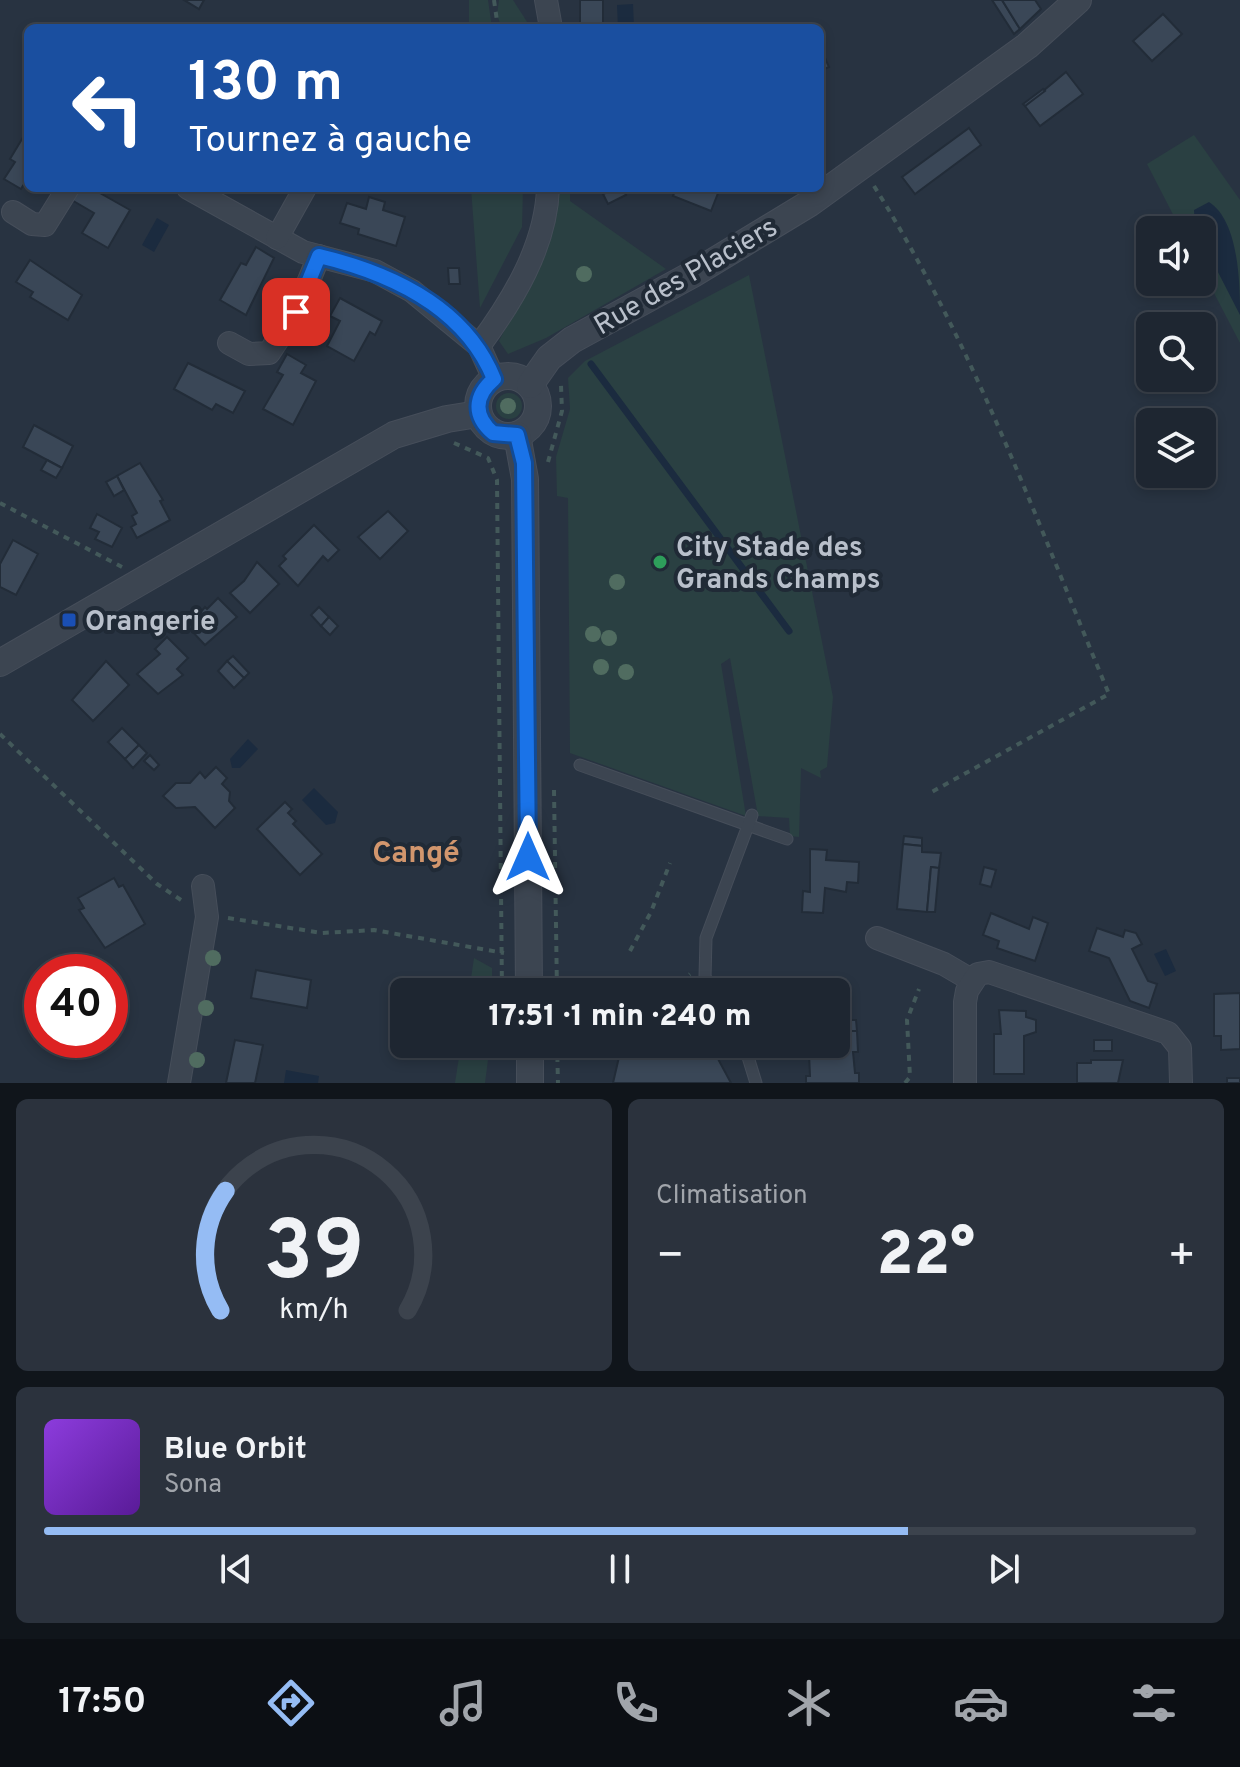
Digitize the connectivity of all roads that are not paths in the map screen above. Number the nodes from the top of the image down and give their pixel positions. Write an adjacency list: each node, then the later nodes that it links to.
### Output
1 (546, 0): 3 (street)
2 (1078, 0): 4 (street, Rue des Placiers)
3 (550, 24)
4 (824, 191)
5 (66, 192): 10 (street)
6 (195, 192): 11 (street)
7 (303, 192): 11 (street)
8 (548, 192): 14 (street)
9 (823, 192): 16 (street, Rue des Placiers)
10 (13, 212)
11 (277, 238): 12 (street)
12 (319, 256): 13 (street); 14 (street)
13 (229, 343)
14 (479, 346): 15 (street)
15 (494, 379): 16 (street); 17 (street)
16 (530, 385): 18 (street)
17 (478, 414): 18 (street); 19 (street)
18 (517, 435): 26 (street)
19 (0, 663)
20 (580, 765): 22 (lane)
21 (752, 815): 22 (lane)
22 (747, 827): 23 (lane); 27 (lane)
23 (787, 839)
24 (203, 886): 31 (street)
25 (877, 938): 28 (street)
26 (529, 978)
27 (706, 978)
28 (973, 981): 34 (street); 35 (street)
29 (530, 1058): 32 (street)
30 (748, 1058): 33 (lane)
31 (179, 1083)
32 (530, 1083)
33 (756, 1083)
34 (965, 1083)
35 (1181, 1083)

